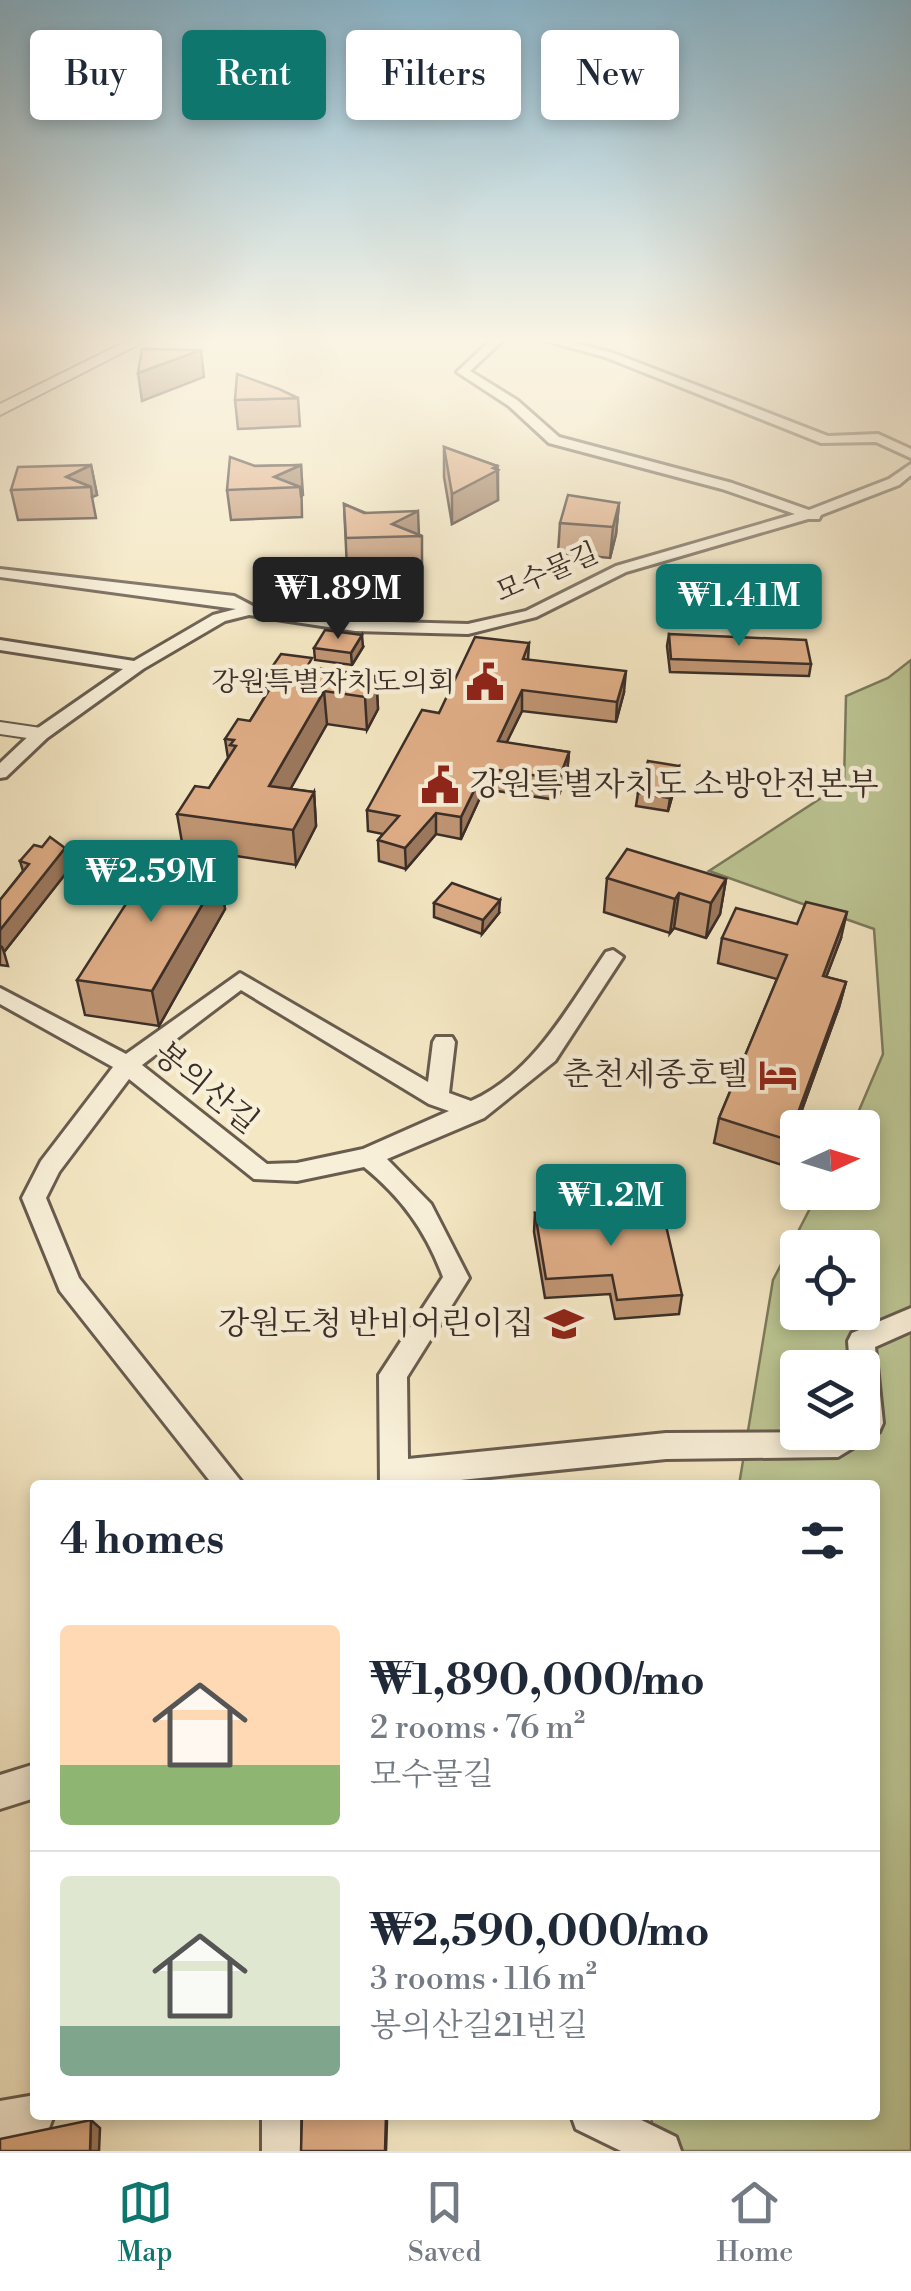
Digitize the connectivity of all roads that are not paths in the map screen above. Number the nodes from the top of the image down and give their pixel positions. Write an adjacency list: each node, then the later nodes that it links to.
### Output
1 (555, 440): 5 (street)
2 (883, 440): 3 (street)
3 (911, 454)
4 (911, 468): 5 (street, 모수물길)
5 (814, 516): 7 (street, 모수물길)
6 (0, 573): 7 (street)
7 (249, 610): 9 (street, 모수물길)
8 (0, 645): 9 (street)
9 (137, 666): 11 (street, 모수물길)
10 (0, 728): 11 (street)
11 (41, 734): 12 (street)
12 (0, 773)
13 (613, 957): 18 (street, 봉의산길)
14 (0, 995): 16 (street, 봉의산길)
15 (444, 1042): 17 (street)
16 (126, 1066): 17 (street); 19 (street, 봉의산길); 23 (street)
17 (438, 1098): 18 (street)
18 (484, 1107): 19 (street, 봉의산길)
19 (368, 1157): 24 (street)
20 (911, 1319): 21 (street)
21 (862, 1350)
22 (780, 1445): 24 (street)
23 (226, 1480)
24 (393, 1480)
25 (30, 1783): 26 (street)
26 (0, 1792)
27 (30, 2115): 28 (street)
28 (0, 2120)
29 (281, 2120): 31 (street)
30 (600, 2120): 32 (street)
31 (281, 2151)
32 (662, 2151)

